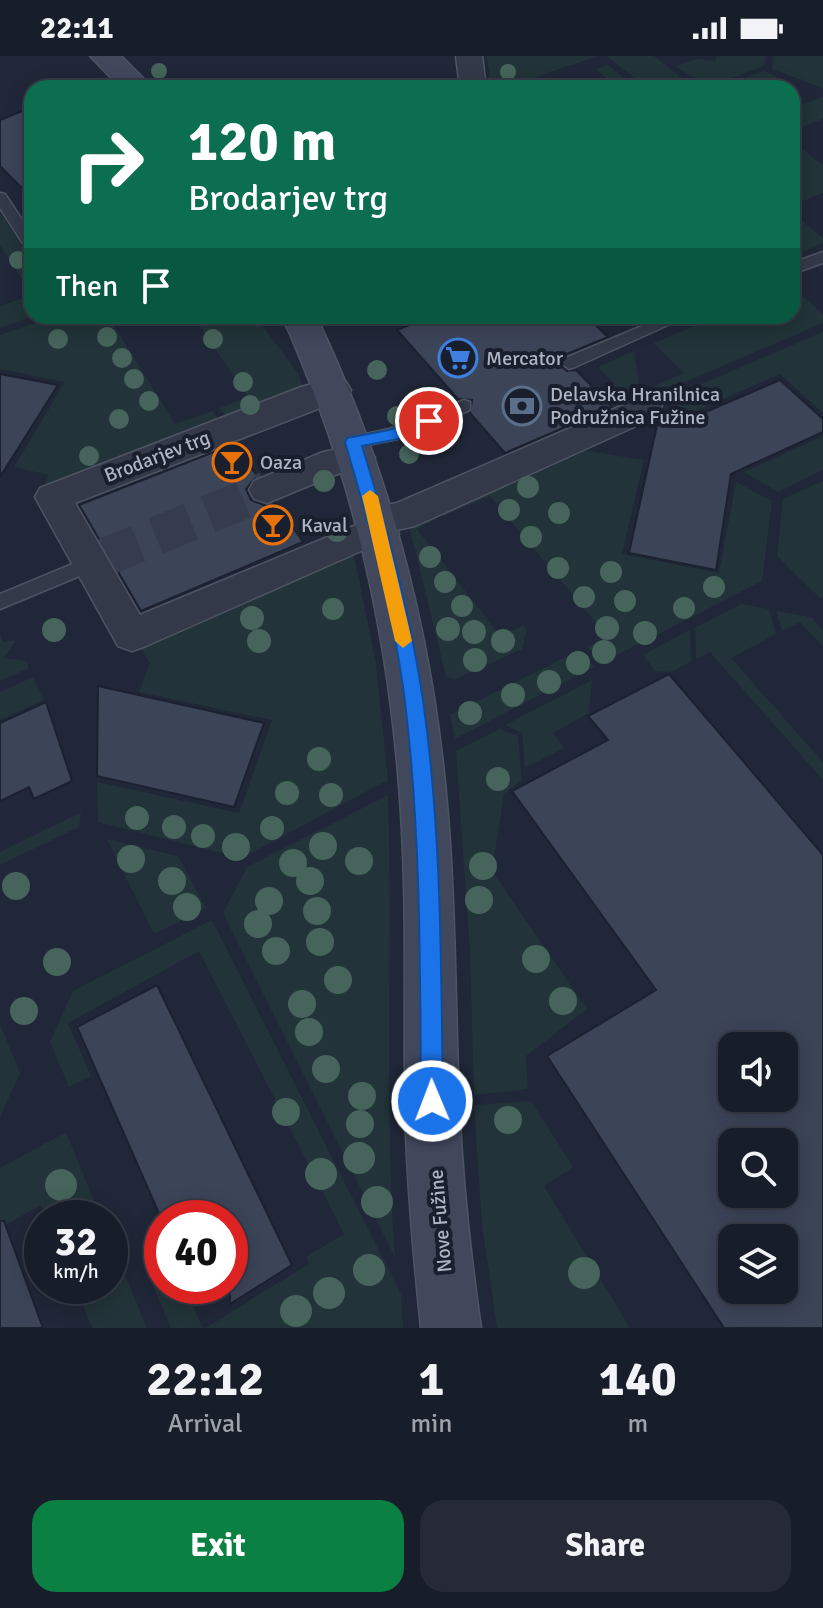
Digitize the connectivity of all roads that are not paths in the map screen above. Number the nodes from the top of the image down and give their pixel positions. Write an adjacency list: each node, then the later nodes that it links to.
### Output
1 (104, 56): 3 (street)
2 (469, 56): 4 (street)
3 (130, 80)
4 (472, 80)
5 (0, 197): 6 (lane)
6 (24, 234)
7 (823, 257): 8 (lane)
8 (800, 266)
9 (303, 324): 12 (street, Nove Fužine)
10 (661, 324): 11 (lane)
11 (569, 363)
12 (334, 390): 15 (street, Nove Fužine); 18 (street, Brodarjev trg)
13 (646, 404): 17 (street, Brodarjev trg)
14 (464, 406): 15 (lane)
15 (355, 450): 16 (street); 17 (street, Nove Fužine)
16 (267, 490)
17 (379, 526): 18 (street, Brodarjev trg); 20 (street, Nove Fužine)
18 (97, 561): 19 (lane)
19 (0, 602)
20 (451, 1328)

